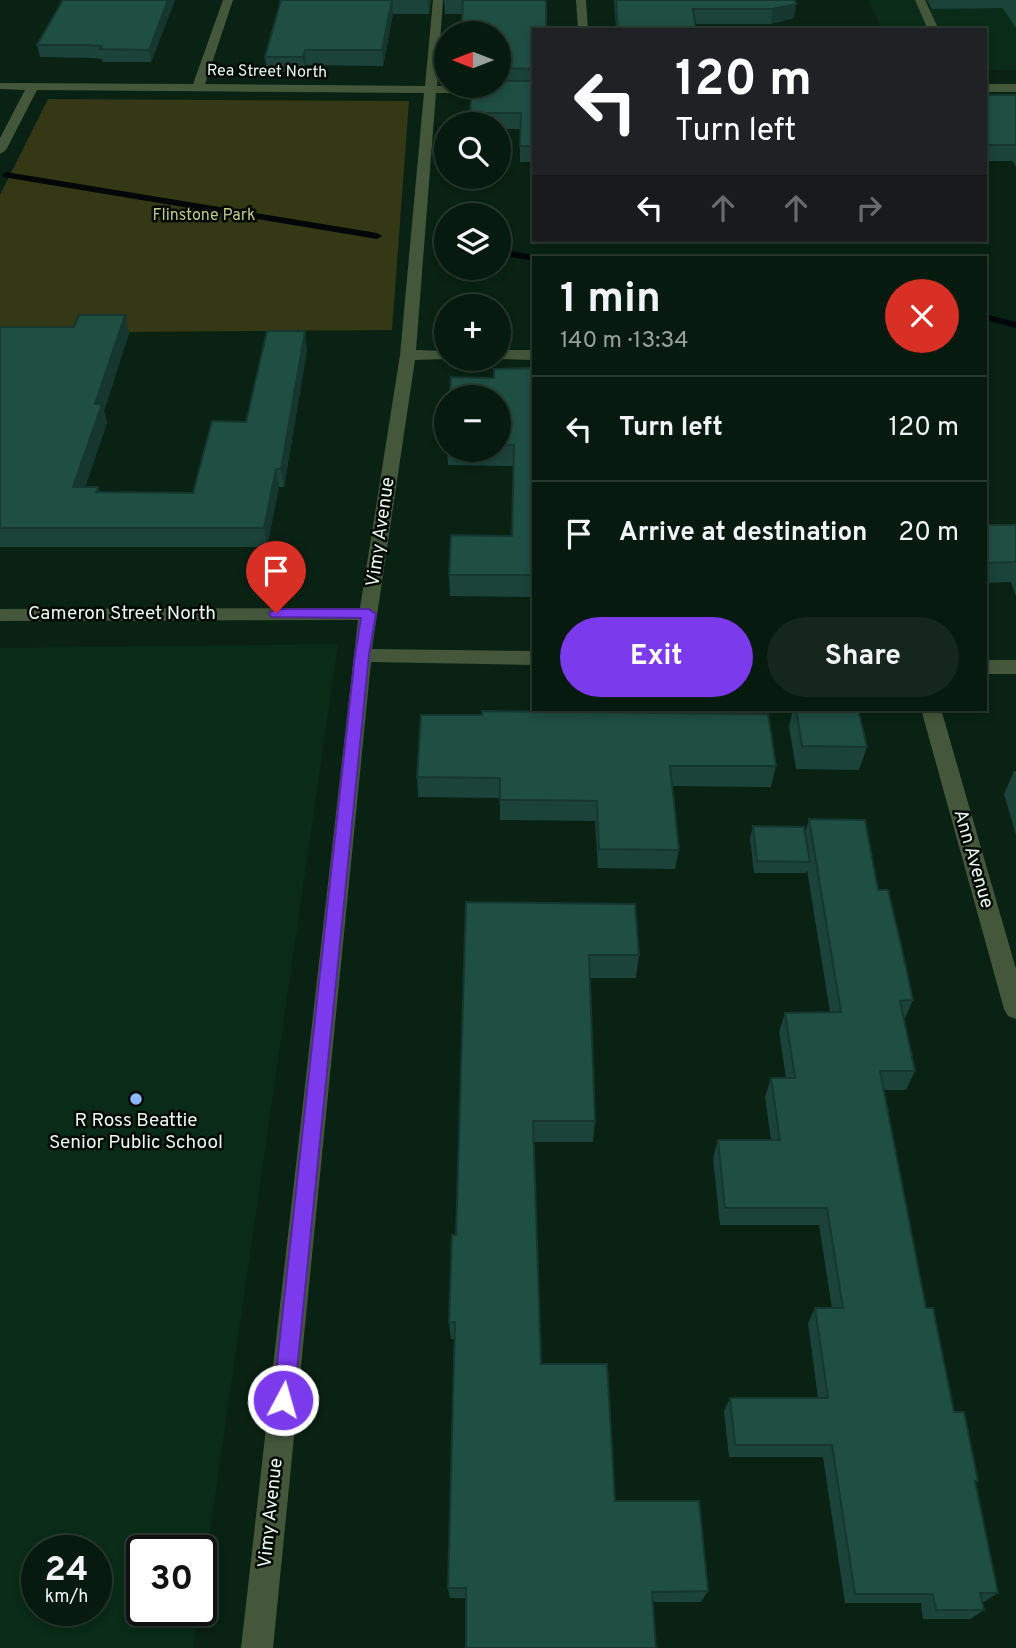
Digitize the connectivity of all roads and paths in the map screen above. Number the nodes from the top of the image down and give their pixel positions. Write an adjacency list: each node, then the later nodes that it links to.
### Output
1 (228, 0): 9 (street)
2 (438, 0): 12 (street, Vimy Avenue)
3 (581, 0): 5 (street)
4 (920, 0): 6 (street)
5 (583, 28)
6 (933, 28)
7 (0, 86): 8 (street, Rea Street North)
8 (33, 86): 9 (street, Rea Street North); 14 (street)
9 (198, 88): 12 (street, Rea Street North)
10 (987, 88): 11 (street)
11 (1016, 88)
12 (429, 90): 13 (street, Rea Street North); 15 (street, Vimy Avenue)
13 (532, 90)
14 (0, 149)
15 (408, 355): 16 (street); 19 (street, Vimy Avenue)
16 (434, 355)
17 (511, 355): 18 (street)
18 (532, 355)
19 (369, 614): 20 (street, Cameron Street North); 21 (street, Vimy Avenue)
20 (0, 615)
21 (362, 655): 22 (street); 27 (street, Vimy Avenue)
22 (532, 659)
23 (987, 667): 24 (street)
24 (1016, 667)
25 (931, 711): 26 (street, Ann Avenue)
26 (1016, 1009)
27 (257, 1648)

